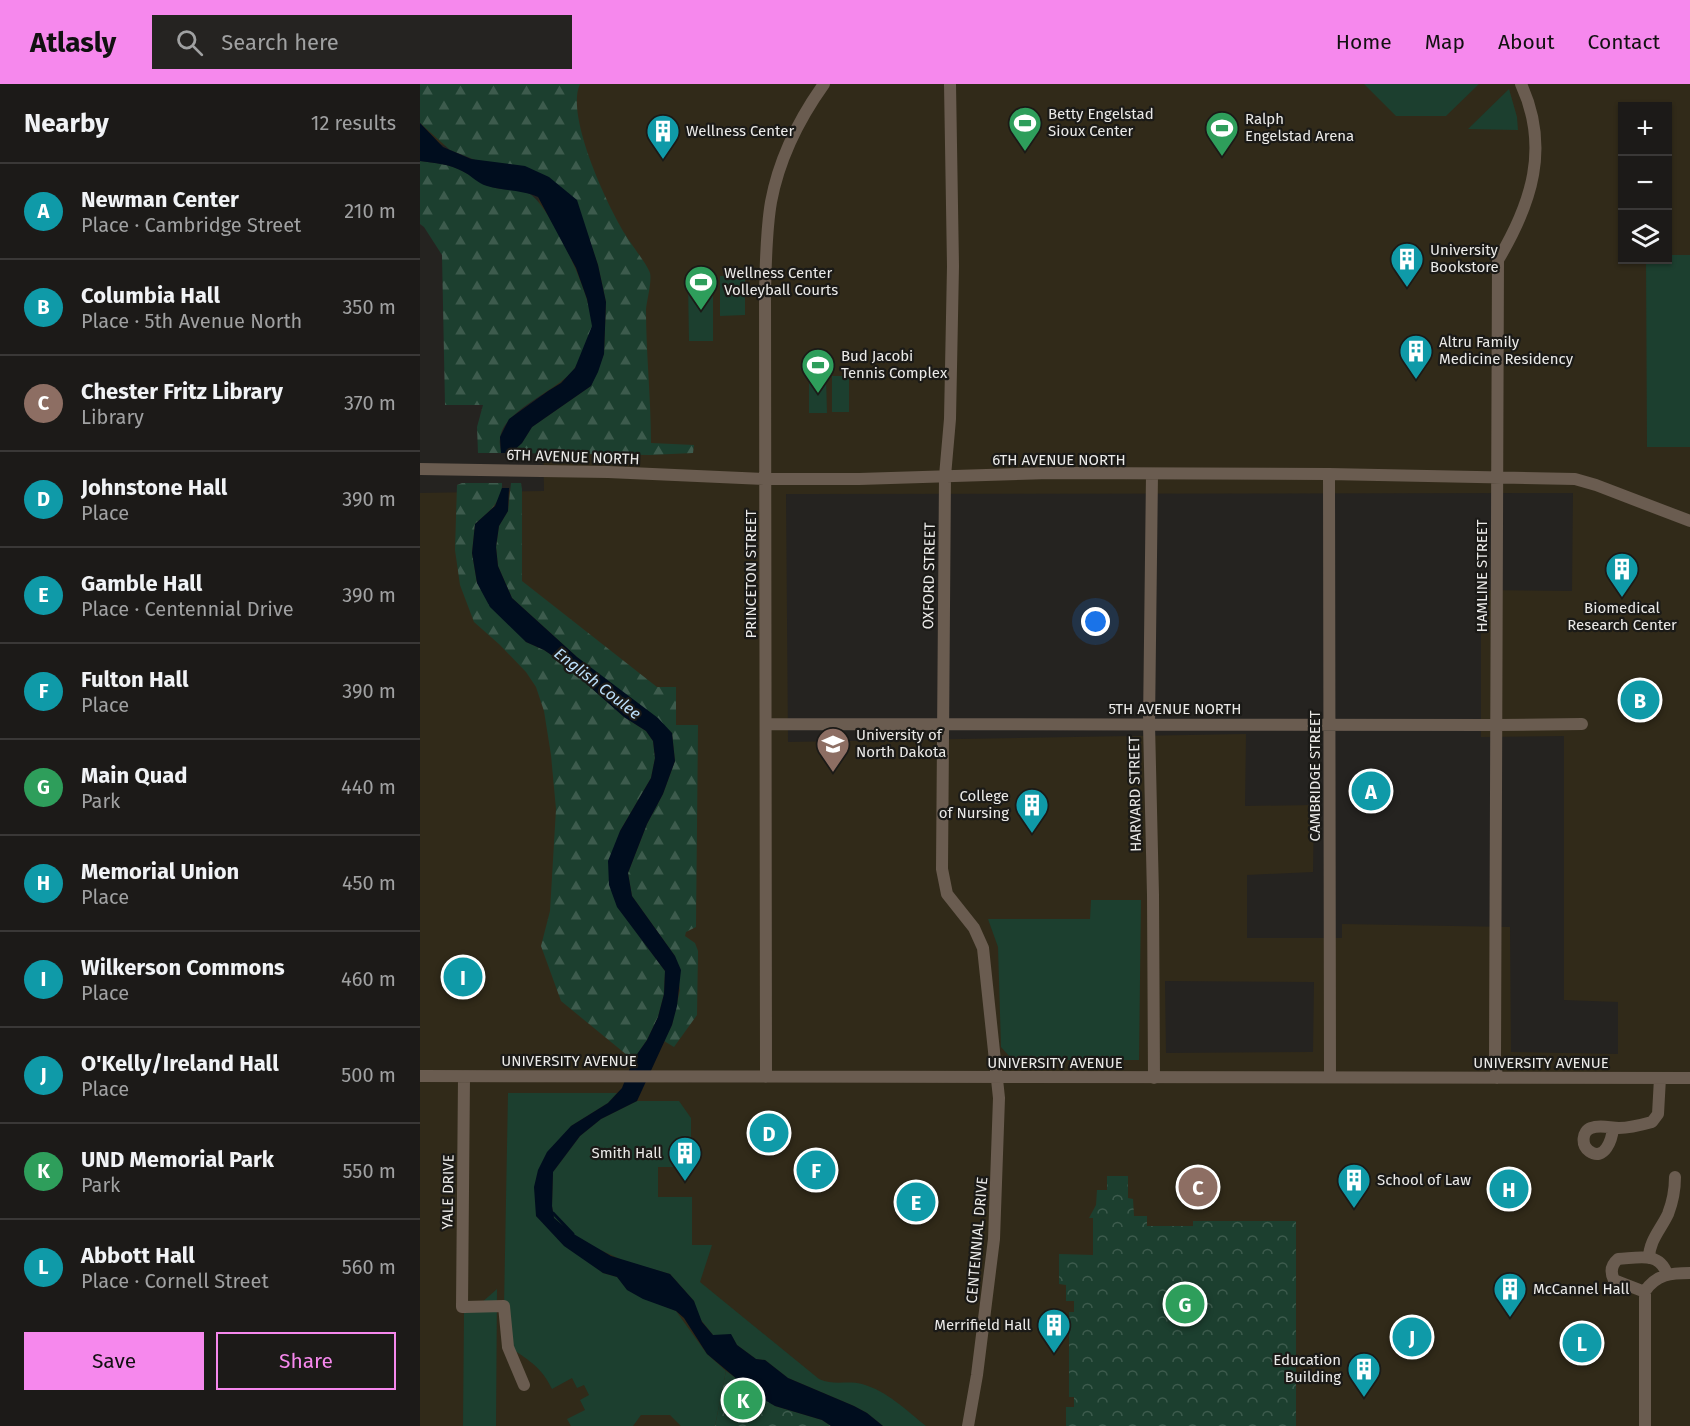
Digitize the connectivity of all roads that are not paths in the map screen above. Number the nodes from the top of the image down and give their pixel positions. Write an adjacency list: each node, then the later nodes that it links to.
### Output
1 (824, 84): 9 (street, PRINCETON STREET)
2 (950, 84): 7 (street, OXFORD STREET)
3 (1521, 84): 8 (street, HAMLINE STREET)
4 (420, 469): 9 (street, 6TH AVENUE NORTH)
5 (1152, 474): 6 (street, 6TH AVENUE NORTH); 7 (street, 6TH AVENUE NORTH); 12 (street, HARVARD STREET)
6 (1329, 474): 8 (street, 6TH AVENUE NORTH); 15 (street, CAMBRIDGE STREET)
7 (945, 476): 9 (street, 6TH AVENUE NORTH); 14 (street, OXFORD STREET)
8 (1497, 477): 10 (street, 6TH AVENUE NORTH); 16 (street, HAMLINE STREET)
9 (766, 479): 11 (street, PRINCETON STREET)
10 (1690, 521)
11 (767, 724): 14 (street, 5TH AVENUE NORTH); 20 (street, PRINCETON STREET)
12 (1149, 724): 14 (street, 5TH AVENUE NORTH); 15 (street, 5TH AVENUE NORTH); 23 (street, HARVARD STREET)
13 (1582, 724): 16 (street, 5TH AVENUE NORTH)
14 (942, 725): 17 (street, OXFORD STREET)
15 (1330, 725): 16 (street, 5TH AVENUE NORTH); 21 (street, CAMBRIDGE STREET)
16 (1496, 725): 24 (street, HAMLINE STREET)
17 (996, 1056): 22 (street, CENTENNIAL DRIVE)
18 (420, 1076): 19 (street, UNIVERSITY AVENUE)
19 (464, 1077): 20 (street, UNIVERSITY AVENUE); 33 (street, YALE DRIVE)
20 (766, 1077): 22 (street, UNIVERSITY AVENUE)
21 (1330, 1077): 23 (street, UNIVERSITY AVENUE); 24 (street, UNIVERSITY AVENUE)
22 (996, 1078): 23 (street, UNIVERSITY AVENUE); 34 (street, CENTENNIAL DRIVE)
23 (1154, 1078)
24 (1497, 1078): 25 (street, UNIVERSITY AVENUE)
25 (1660, 1078): 26 (street, UNIVERSITY AVENUE); 27 (street)
26 (1690, 1078)
27 (1613, 1128)
28 (1675, 1177): 29 (street)
29 (1649, 1258): 31 (street); 32 (street)
30 (1690, 1273): 31 (street)
31 (1667, 1274): 32 (street)
32 (1645, 1292): 35 (street)
33 (524, 1385)
34 (968, 1426)
35 (1645, 1426)

